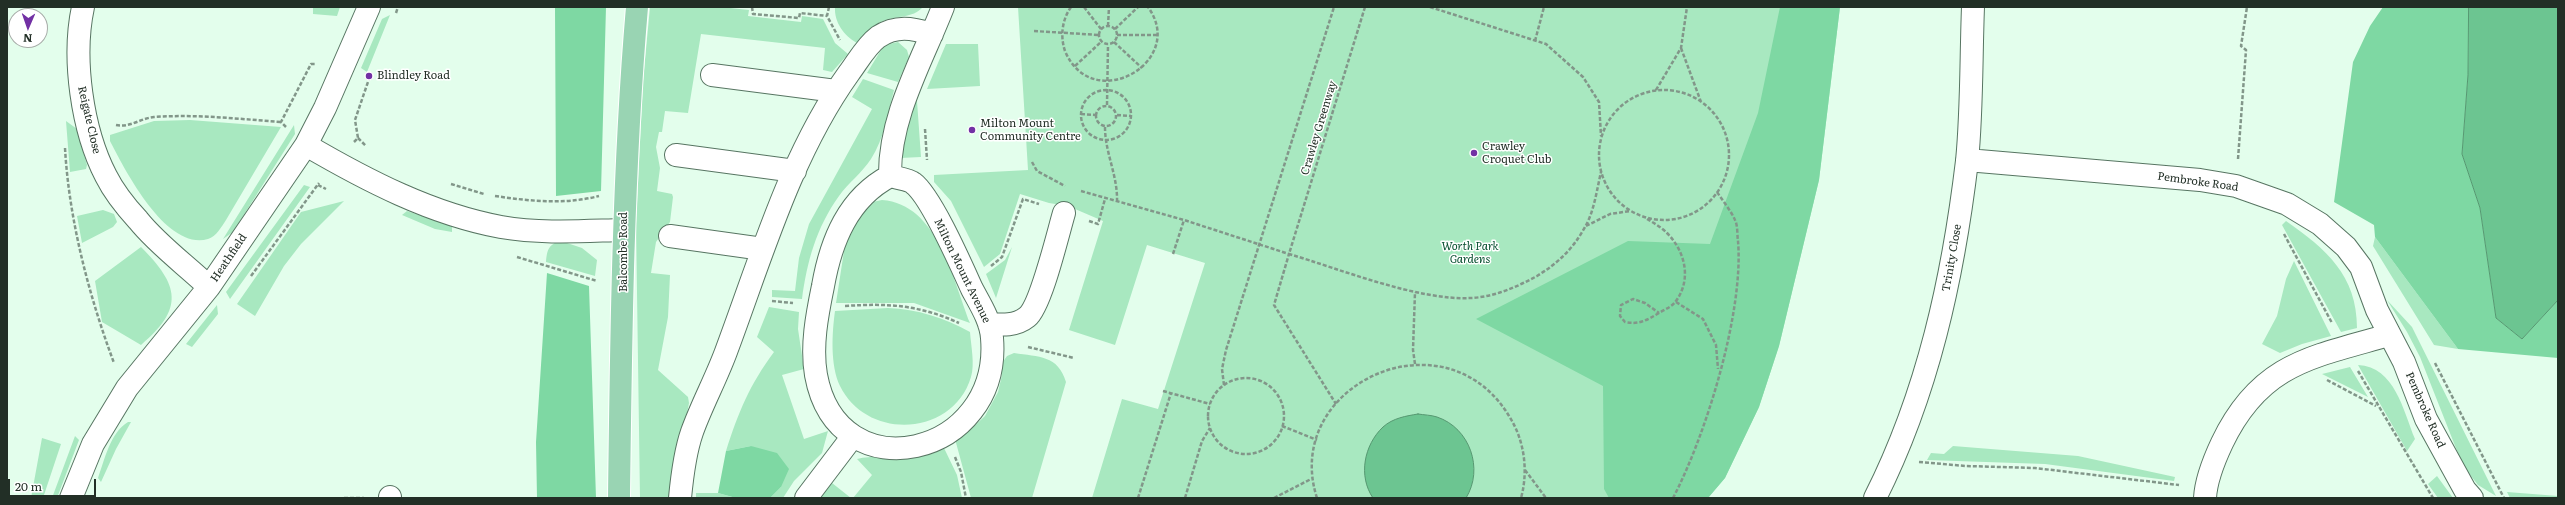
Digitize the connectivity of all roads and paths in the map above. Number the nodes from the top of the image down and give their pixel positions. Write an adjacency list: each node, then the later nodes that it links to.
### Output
1 (83, 7): 51 (street, Reigate Close)
2 (369, 7): 60 (street, Heathfield)
3 (637, 7): 72 (main road, Balcombe Road)
4 (752, 7): 21 (path)
5 (829, 7): 21 (path)
6 (943, 7): 27 (street)
7 (1071, 7): 26 (path)
8 (1084, 7): 23 (path)
9 (1109, 7): 22 (path)
10 (1138, 7): 24 (path)
11 (1148, 7): 30 (path)
12 (1334, 7): 83 (path)
13 (1365, 7): 86 (path, Crawley Greenway)
14 (1430, 7): 20 (path)
15 (1445, 7): 20 (path)
16 (1544, 7): 31 (path)
17 (1686, 7): 35 (path)
18 (1973, 7): 63 (street, Trinity Close)
19 (2247, 7): 70 (path)
20 (1443, 11): 31 (path)
21 (828, 16): 36 (path)
22 (1108, 26): 23 (path); 24 (path)
23 (1101, 29): 28 (path)
24 (1115, 29): 29 (path)
25 (1034, 30): 26 (path)
26 (1062, 32): 28 (path); 38 (path)
27 (932, 34): 36 (street); 68 (street)
28 (1098, 35): 32 (path)
29 (1117, 35): 30 (path); 33 (path)
30 (1157, 35): 39 (path)
31 (1535, 41): 57 (path)
32 (1101, 42): 34 (path); 38 (path)
33 (1114, 42): 34 (path); 39 (path)
34 (1108, 45): 41 (path)
35 (1681, 48): 44 (path); 45 (path)
36 (862, 55): 43 (street)
37 (320, 64): 52 (path)
38 (1075, 66): 41 (path)
39 (1142, 68): 41 (path)
40 (712, 75): 43 (street)
41 (1107, 81): 42 (path)
42 (1107, 90): 46 (path); 47 (path); 50 (path)
43 (836, 91): 66 (street)
44 (1656, 91): 45 (path); 57 (path)
45 (1701, 102): 74 (path)
46 (1107, 106): 48 (path); 49 (path)
47 (1081, 114): 48 (path); 58 (path)
48 (1096, 115): 54 (path)
49 (1117, 115): 50 (path); 54 (path)
50 (1132, 116): 58 (path)
51 (88, 121): 52 (path); 88 (street, Reigate Close)
52 (281, 122): 55 (path)
53 (924, 127): 65 (path)
54 (1105, 127): 58 (path)
55 (282, 135)
56 (358, 138): 61 (path)
57 (1601, 138): 67 (path)
58 (1105, 140): 75 (path)
59 (65, 142): 101 (path)
60 (306, 145): 81 (street); 88 (street, Heathfield)
61 (367, 148)
62 (676, 155): 66 (street)
63 (1967, 160): 70 (street, Pembroke Road); 111 (street, Trinity Close)
64 (1032, 162): 71 (path)
65 (927, 165)
66 (795, 171): 84 (street)
67 (1601, 172): 76 (path); 80 (path)
68 (890, 176): 92 (street, Milton Mount Avenue); 94 (street, Milton Mount Avenue)
69 (446, 182): 72 (path)
70 (2236, 186): 95 (street, Pembroke Road)
71 (1069, 188)
72 (625, 189): 81 (main road, Balcombe Road)
73 (1076, 190): 75 (path)
74 (1717, 192): 78 (path); 99 (path)
75 (1117, 202): 79 (path)
76 (1630, 211): 78 (path); 80 (path)
77 (1064, 213): 87 (path); 94 (street)
78 (1645, 217): 91 (path)
79 (1184, 220): 83 (path); 85 (path)
80 (1586, 226): 89 (path)
81 (623, 230): 117 (main road, Balcombe Road)
82 (670, 236): 84 (street)
83 (1260, 245): 86 (path); 100 (path)
84 (763, 249): 90 (street)
85 (1173, 254)
86 (1289, 254): 89 (path); 105 (path, Crawley Greenway)
87 (986, 269)
88 (209, 287): 101 (street, Heathfield)
89 (1416, 292): 97 (path)
90 (746, 298): 92 (path); 118 (street)
91 (1676, 302): 93 (path); 99 (path)
92 (819, 306): 94 (path); 109 (street, Milton Mount Avenue)
93 (1659, 313): 93 (path)
94 (990, 331): 96 (path); 109 (street, Milton Mount Avenue)
95 (2389, 335): 98 (street); 129 (street, Pembroke Road)
96 (1074, 358)
97 (1415, 364): 105 (path); 112 (path)
98 (2295, 364): 106 (path); 115 (street)
99 (1719, 372): 127 (path)
100 (1224, 385): 104 (path); 107 (path)
101 (127, 388): 116 (street, Heathfield)
102 (1163, 391): 103 (path)
103 (1171, 393): 104 (path); 121 (path)
104 (1210, 404): 108 (path)
105 (1336, 404): 110 (path)
106 (2377, 406)
107 (1282, 426): 108 (path); 110 (path)
108 (1210, 427): 122 (path)
109 (852, 436): 119 (street)
110 (1317, 440): 114 (path)
111 (1895, 457): 115 (path); 128 (street, Trinity Close)
112 (1525, 470): 125 (path); 126 (path)
113 (961, 472): 120 (path)
114 (1313, 478): 123 (path); 124 (path)
115 (2205, 494)
116 (71, 498)
117 (619, 498)
118 (680, 498)
119 (806, 498)
120 (966, 498)
121 (1138, 498)
122 (1185, 498)
123 (1274, 498)
124 (1317, 498)
125 (1521, 498)
126 (1546, 498)
127 (1673, 498)
128 (1875, 498)
129 (2472, 498)

